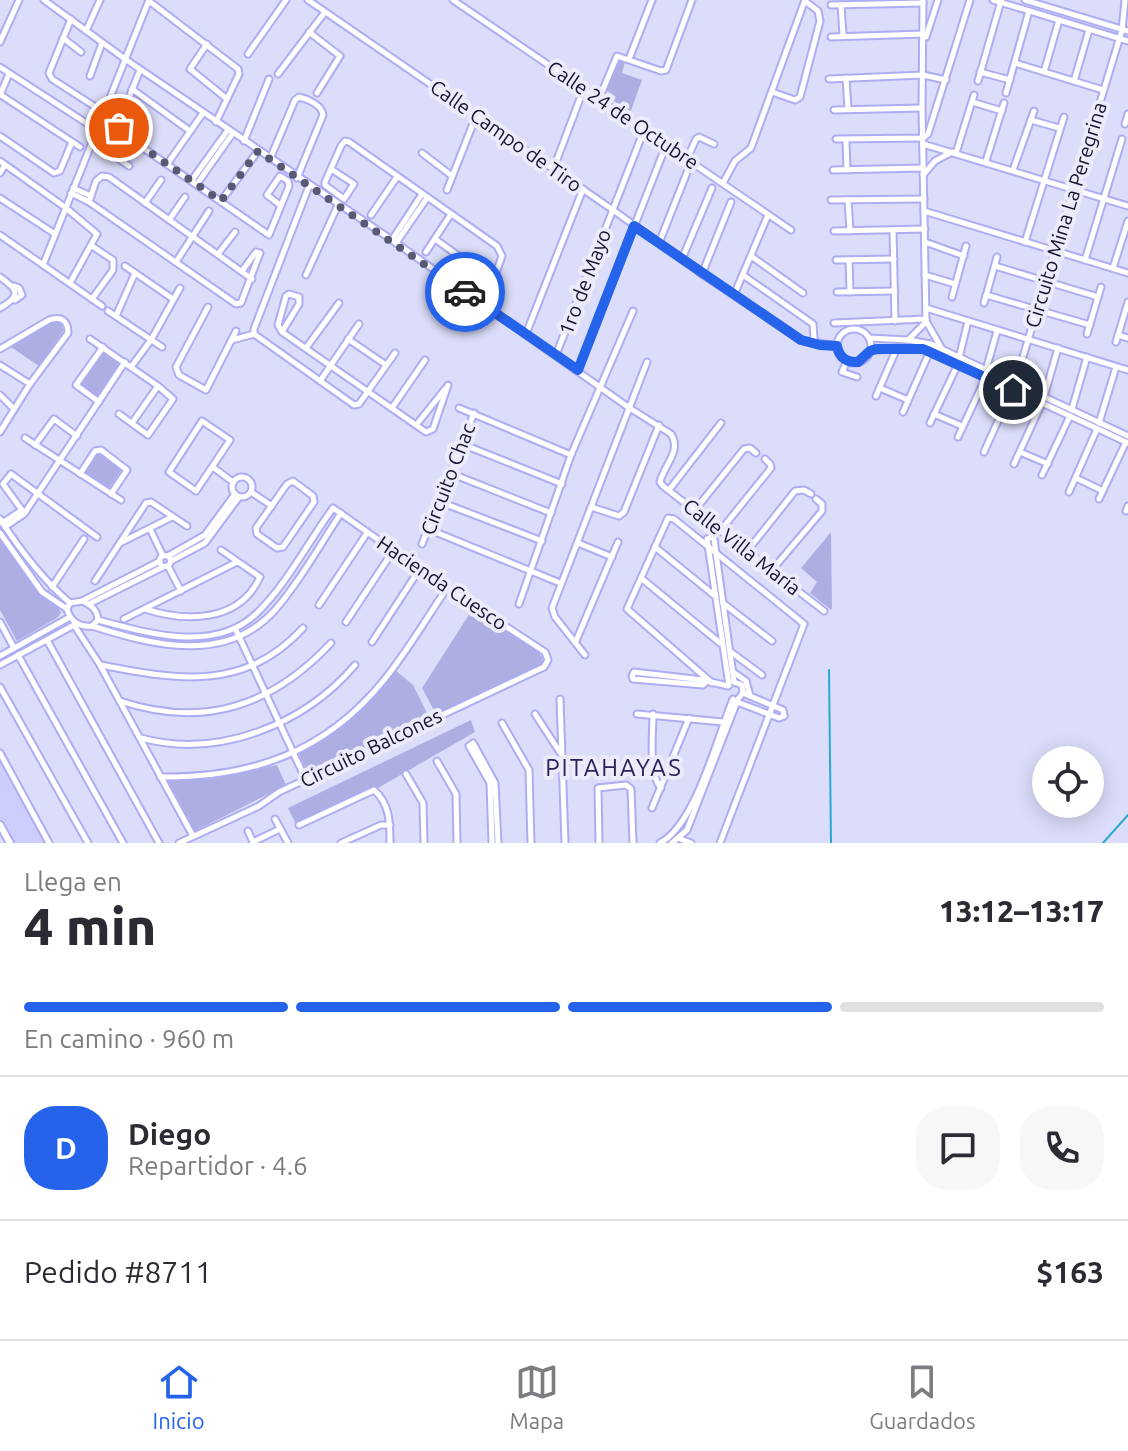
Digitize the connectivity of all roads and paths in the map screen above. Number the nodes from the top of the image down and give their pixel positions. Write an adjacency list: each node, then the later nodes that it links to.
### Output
1 (19, 0): 36 (street)
2 (44, 0): 21 (street)
3 (58, 0): 21 (street)
4 (100, 0): 28 (street)
5 (149, 0): 38 (street); 42 (street)
6 (286, 0): 41 (street)
7 (308, 0): 23 (street, Calle Campo de Tiro)
8 (453, 0): 60 (street, Calle 24 de Octubre)
9 (652, 0): 43 (street)
10 (692, 0): 43 (street)
11 (805, 0): 63 (street); 63 (street)
12 (938, 0): 39 (street)
13 (970, 0): 56 (street)
14 (993, 0): 17 (street)
15 (1025, 0): 27 (street)
16 (1125, 0): 27 (street, Circuito Mina La Peregrina)
17 (1001, 1): 22 (street); 47 (street)
18 (923, 2): 20 (street); 30 (street)
19 (831, 5): 20 (street)
20 (841, 5): 31 (street)
21 (55, 7): 24 (street)
22 (1029, 11): 25 (street); 44 (street)
23 (325, 12): 29 (street); 80 (street, Calle Campo de Tiro)
24 (71, 19): 28 (street); 33 (street)
25 (1059, 20): 26 (street); 48 (street)
26 (1089, 30): 34 (street); 59 (street)
27 (1125, 30): 34 (street, Circuito Mina La Peregrina)
28 (86, 31): 37 (street)
29 (309, 32): 50 (street); 64 (street)
30 (924, 34): 31 (street); 39 (street)
31 (843, 36): 32 (street)
32 (831, 37)
33 (63, 38): 40 (street); 72 (street)
34 (1119, 39): 35 (street); 62 (street, Circuito Mina La Peregrina)
35 (1128, 41)
36 (0, 42)
37 (102, 43): 42 (street); 52 (street)
38 (207, 44): 68 (street); 68 (street)
39 (924, 45): 51 (street)
40 (81, 52)
41 (248, 54)
42 (125, 59): 46 (street); 86 (street)
43 (629, 59): 69 (street)
44 (1015, 63): 48 (street); 57 (street)
45 (0, 67): 49 (street)
46 (140, 70): 61 (street); 78 (street)
47 (980, 72): 57 (street); 58 (street)
48 (1044, 72): 59 (street)
49 (9, 74): 67 (street); 86 (street)
50 (278, 74)
51 (923, 75): 53 (street); 56 (street); 73 (street)
52 (90, 76)
53 (846, 78): 55 (street); 74 (street)
54 (269, 79): 95 (street)
55 (829, 79)
56 (946, 80): 96 (street)
57 (1010, 80): 65 (street)
58 (978, 81)
59 (1074, 81): 62 (street)
60 (584, 88): 69 (street, Calle 24 de Octubre); 113 (street)
61 (132, 89): 87 (street); 110 (street)
62 (1103, 90): 131 (street, Circuito Mina La Peregrina)
63 (772, 92): 126 (street)
64 (317, 93)
65 (1006, 93)
66 (974, 95): 70 (street)
67 (0, 96): 97 (street)
68 (227, 99): 83 (street)
69 (599, 99): 107 (street, Calle 24 de Octubre)
70 (972, 102): 76 (street); 103 (street)
71 (1004, 103): 76 (street)
72 (97, 108)
73 (922, 108): 74 (street); 96 (street)
74 (848, 109): 75 (street)
75 (834, 110)
76 (1002, 111): 108 (street)
77 (1034, 111): 82 (street)
78 (203, 113): 83 (street); 87 (street)
79 (1128, 115): 84 (street)
80 (476, 116): 113 (street, Calle Campo de Tiro); 120 (street)
81 (1064, 117): 85 (street)
82 (1031, 120): 85 (street); 117 (street)
83 (216, 122): 88 (street)
84 (1125, 124)
85 (1059, 128): 124 (street)
86 (97, 130): 94 (street)
87 (190, 131): 110 (street)
88 (230, 132): 95 (street); 125 (street)
89 (0, 136): 97 (street)
90 (641, 138): 148 (street, 1ro de Mayo)
91 (836, 139): 93 (street)
92 (1122, 139): 100 (street)
93 (846, 140): 96 (street); 116 (street)
94 (93, 141): 111 (street); 132 (street)
95 (244, 141): 102 (street)
96 (923, 141): 103 (street); 118 (street)
97 (72, 142): 99 (street)
98 (714, 144): 107 (street)
99 (80, 147)
100 (1119, 148): 101 (street); 138 (street)
101 (1128, 150)
102 (258, 151): 106 (street); 141 (street)
103 (954, 152): 108 (street); 118 (street)
104 (422, 153): 120 (street)
105 (663, 153): 156 (street)
106 (270, 159): 122 (street); 122 (street)
107 (687, 159): 126 (street, Calle 24 de Octubre)
108 (986, 161): 117 (street)
109 (3, 163): 119 (street); 147 (street)
110 (168, 163): 125 (street)
111 (129, 166)
112 (331, 169): 112 (street); 121 (street)
113 (553, 170): 129 (street, Calle Campo de Tiro)
114 (688, 170): 170 (street)
115 (833, 170): 116 (street)
116 (847, 170): 118 (street)
117 (1013, 170): 124 (street)
118 (923, 171): 137 (street)
119 (0, 173)
120 (452, 176): 130 (street)
121 (397, 177): 133 (street); 152 (street)
122 (297, 178): 127 (street)
123 (161, 180): 143 (street)
124 (1042, 180): 131 (street); 169 (street)
125 (195, 182): 141 (street)
126 (723, 183): 153 (street, Calle 24 de Octubre)
127 (309, 186): 145 (street); 235 (street)
128 (712, 188): 176 (street)
129 (583, 189): 148 (street, Calle Campo de Tiro); 236 (street)
130 (447, 190)
131 (1073, 190): 138 (street); 173 (street, Circuito Mina La Peregrina)
132 (72, 191): 136 (street); 147 (street)
133 (424, 196): 151 (street); 167 (street)
134 (185, 197): 154 (street)
135 (0, 198): 163 (street)
136 (90, 199): 143 (street); 184 (street)
137 (924, 199): 140 (street); 150 (street)
138 (1103, 199): 146 (street); 183 (street)
139 (831, 200): 140 (street)
140 (848, 200): 161 (street)
141 (221, 201): 144 (street)
142 (731, 202): 192 (street)
143 (145, 203): 154 (street)
144 (280, 205): 144 (street)
145 (338, 205): 167 (street); 193 (street)
146 (1128, 206)
147 (66, 208): 163 (street); 171 (street)
148 (613, 210): 156 (street, Calle Campo de Tiro); 258 (street, 1ro de Mayo)
149 (209, 211): 165 (street)
150 (924, 211): 157 (street); 169 (street)
151 (451, 214): 166 (street); 198 (street)
152 (371, 215)
153 (768, 215): 158 (street, Calle 24 de Octubre); 177 (street)
154 (169, 220): 165 (street)
155 (1128, 221): 188 (street)
156 (634, 226): 170 (street, Calle Campo de Tiro); 270 (street)
157 (925, 229): 159 (street); 168 (street)
158 (791, 230)
159 (893, 230): 161 (street); 180 (street)
160 (834, 231): 161 (street)
161 (850, 231)
162 (235, 232): 175 (street)
163 (55, 234): 185 (street)
164 (0, 235): 185 (street)
165 (193, 237): 175 (street); 184 (street)
166 (435, 239): 174 (street); 198 (street)
167 (394, 241): 236 (street)
168 (925, 242): 178 (street); 195 (street)
169 (1025, 242): 173 (street)
170 (659, 243): 176 (street, Calle Campo de Tiro)
171 (92, 246): 200 (street); 213 (street)
172 (966, 246): 178 (street)
173 (1055, 250): 183 (street); 199 (street, Circuito Mina La Peregrina)
174 (426, 252)
175 (218, 254): 189 (street)
176 (683, 256): 192 (street, Calle Campo de Tiro)
177 (751, 256): 194 (street); 207 (street)
178 (964, 256): 201 (street)
179 (997, 257): 187 (street)
180 (894, 259): 182 (street); 204 (street)
181 (836, 260): 182 (street)
182 (849, 260): 206 (street)
183 (1085, 260): 188 (street)
184 (176, 262): 197 (street)
185 (43, 265): 200 (street)
186 (125, 266): 190 (street)
187 (995, 266): 199 (street); 209 (street)
188 (1113, 268): 191 (street)
189 (242, 271): 197 (street); 197 (street)
190 (135, 273): 214 (street); 225 (street)
191 (1128, 273)
192 (702, 274): 208 (street, Calle Campo de Tiro)
193 (306, 275)
194 (743, 275): 208 (street); 242 (street)
195 (925, 275): 201 (street); 221 (street)
196 (0, 277): 220 (street)
197 (252, 279)
198 (492, 280): 210 (street)
199 (1045, 281): 212 (street); 222 (street, Circuito Mina La Peregrina)
200 (70, 283): 213 (street)
201 (955, 284): 211 (street)
202 (1101, 287): 212 (street)
203 (180, 288): 214 (street)
204 (895, 291): 206 (street); 227 (street)
205 (837, 292): 206 (street)
206 (850, 292)
207 (803, 293)
208 (734, 295): 247 (street, Calle Campo de Tiro)
209 (986, 295): 216 (street); 222 (street)
210 (488, 296)
211 (952, 297)
212 (1098, 297): 231 (street)
213 (92, 299): 218 (street)
214 (173, 299): 243 (street)
215 (339, 303): 251 (street)
216 (984, 303)
217 (1127, 305): 239 (street)
218 (102, 306)
219 (208, 307): 244 (street)
220 (0, 308)
221 (926, 308): 226 (street); 228 (street)
222 (1037, 310): 231 (street); 246 (street, Circuito Mina La Peregrina)
223 (108, 311): 225 (street)
224 (633, 311): 277 (street)
225 (116, 316): 243 (street)
226 (926, 320): 227 (street); 245 (street); 257 (street)
227 (895, 321): 229 (street)
228 (968, 321): 233 (street); 262 (street)
229 (834, 323)
230 (359, 324): 241 (street)
231 (1090, 325): 237 (street)
232 (236, 331): 244 (street)
233 (997, 331): 246 (street); 272 (street)
234 (282, 332): 234 (street); 251 (street)
235 (254, 334): 244 (street); 274 (street)
236 (526, 334): 258 (street)
237 (1087, 334)
238 (869, 338): 245 (street); 247 (street); 254 (street)
239 (1128, 338)
240 (90, 339): 248 (street)
241 (348, 339): 266 (street); 267 (street)
242 (814, 339)
243 (151, 340): 249 (street); 268 (street)
244 (231, 340)
245 (908, 340): 257 (street)
246 (1029, 340): 252 (street); 278 (street, Circuito Mina La Peregrina)
247 (837, 346): 261 (street)
248 (103, 347): 263 (street); 285 (street)
249 (162, 347)
250 (898, 347): 254 (street); 255 (street); 279 (street)
251 (306, 348): 266 (street)
252 (1058, 348): 259 (street); 284 (street)
253 (0, 349): 275 (street)
254 (870, 351): 261 (street)
255 (930, 351): 257 (street); 283 (street)
256 (395, 353): 267 (street)
257 (944, 353): 262 (street)
258 (556, 355): 270 (street)
259 (1087, 357): 269 (street); 292 (street)
260 (425, 360): 287 (street)
261 (847, 361): 273 (street)
262 (958, 361): 272 (street); 294 (street)
263 (125, 362): 268 (street); 285 (street)
264 (647, 362): 286 (street)
265 (0, 365): 275 (street)
266 (330, 365): 274 (street); 280 (street)
267 (386, 365): 280 (street)
268 (131, 367): 276 (street)
269 (1116, 367): 271 (street); 301 (street)
270 (578, 370): 277 (street)
271 (1128, 370)
272 (986, 373): 278 (street); 300 (street)
273 (857, 377)
274 (320, 381): 280 (street)
275 (30, 384): 289 (street)
276 (158, 386): 295 (street); 295 (street)
277 (599, 386): 286 (street); 312 (street)
278 (1014, 386): 284 (street); 309 (street)
279 (880, 388): 282 (street); 283 (street)
280 (368, 391): 287 (street)
281 (0, 395): 289 (street)
282 (876, 396)
283 (908, 400): 290 (street)
284 (1043, 400): 292 (street); 310 (street)
285 (99, 402): 303 (street)
286 (628, 407): 299 (street); 335 (street)
287 (392, 408): 298 (street)
288 (459, 408): 291 (street)
289 (14, 409): 302 (street)
290 (903, 412)
291 (474, 413): 307 (street, Circuito Chac); 312 (street)
292 (1071, 413): 301 (street); 316 (street)
293 (119, 414): 295 (street)
294 (934, 414): 297 (street); 300 (street)
295 (132, 423)
296 (721, 423): 324 (street)
297 (930, 423)
298 (417, 424): 298 (street)
299 (659, 425): 324 (street, Calle Villa María); 335 (street)
300 (962, 426): 304 (street)
301 (1098, 426): 306 (street); 321 (street)
302 (0, 432)
303 (77, 436): 308 (street); 314 (street)
304 (958, 437)
305 (25, 438): 308 (street)
306 (1127, 440): 325 (street)
307 (462, 444): 318 (street, Circuito Chac); 323 (street)
308 (35, 445): 314 (street)
309 (984, 452)
310 (1020, 452): 315 (street); 316 (street)
311 (756, 453): 336 (street)
312 (571, 455): 323 (street)
313 (765, 459): 345 (street)
314 (59, 461): 319 (street); 330 (street)
315 (1014, 464)
316 (1048, 464): 320 (street)
317 (214, 468): 317 (street); 322 (street)
318 (450, 473): 333 (street, Circuito Chac); 339 (street)
319 (80, 474): 328 (street); 328 (street)
320 (1042, 475)
321 (1076, 478): 325 (street); 327 (street)
322 (233, 482): 326 (street); 329 (street)
323 (562, 484): 339 (street)
324 (669, 490): 336 (street, Calle Villa María)
325 (1103, 491): 331 (street)
326 (251, 492): 329 (street); 334 (street)
327 (1069, 492)
328 (111, 494): 332 (street)
329 (237, 495): 362 (street)
330 (37, 496): 337 (street); 337 (street); 348 (street)
331 (1099, 499)
332 (121, 500)
333 (438, 501): 344 (street, Circuito Chac); 350 (street)
334 (272, 506): 334 (street)
335 (591, 507): 353 (street)
336 (695, 510): 345 (street, Calle Villa María)
337 (24, 511): 341 (street)
338 (341, 513): 347 (street, Hacienda Cuesco); 388 (street, Hacienda Cuesco); 390 (street)
339 (551, 513): 350 (street)
340 (173, 517): 342 (street); 343 (street); 352 (street)
341 (3, 523): 370 (street)
342 (187, 526)
343 (150, 529): 352 (street); 362 (street)
344 (428, 529): 354 (street, Circuito Chac); 366 (street)
345 (721, 530): 358 (street, Calle Villa María)
346 (0, 533): 378 (street)
347 (367, 533): 359 (street, Hacienda Cuesco); 377 (street)
348 (97, 537)
349 (84, 539): 370 (street)
350 (542, 541): 366 (street)
351 (618, 542): 361 (street)
352 (119, 543): 368 (street)
353 (578, 543): 361 (street); 369 (street)
354 (422, 544)
355 (708, 545): 356 (street); 360 (street); 373 (street)
356 (655, 547): 367 (street); 373 (street)
357 (221, 550): 363 (street)
358 (748, 550): 365 (street, Calle Villa María); 365 (street)
359 (393, 551): 364 (street, Hacienda Cuesco); 385 (street)
360 (716, 552): 375 (street); 420 (street)
361 (612, 557): 393 (street)
362 (165, 561): 372 (street); 374 (street)
363 (237, 562): 372 (street); 379 (street)
364 (419, 570): 371 (street, Hacienda Cuesco); 395 (street)
365 (772, 570): 380 (street, Calle Villa María)
366 (530, 572): 369 (street); 376 (street)
367 (641, 578): 397 (street); 412 (street)
368 (95, 581)
369 (560, 583): 393 (street)
370 (52, 587): 378 (street)
371 (447, 588): 404 (street, Hacienda Cuesco); 431 (street)
372 (181, 591): 379 (street)
373 (716, 597): 397 (street)
374 (86, 602): 378 (street); 383 (street)
375 (723, 603): 394 (street); 399 (street)
376 (519, 604)
377 (319, 605)
378 (68, 606): 381 (street)
379 (145, 609): 382 (street)
380 (824, 611)
381 (70, 617): 386 (street); 398 (street)
382 (124, 619)
383 (98, 620): 387 (street); 388 (street)
384 (0, 622): 398 (street)
385 (346, 622)
386 (75, 624): 387 (street); 391 (street); 392 (street)
387 (90, 626): 390 (street); 391 (street)
388 (235, 628): 390 (street)
389 (303, 628): 408 (street)
390 (239, 637): 408 (street)
391 (82, 639): 406 (street)
392 (47, 640): 400 (street); 455 (street)
393 (576, 641): 401 (street)
394 (772, 641)
395 (372, 642)
396 (331, 643): 416 (street)
397 (721, 643): 413 (street)
398 (11, 650): 402 (street); 403 (street)
399 (729, 651): 409 (street); 410 (street)
400 (18, 655): 403 (street); 454 (street)
401 (585, 655)
402 (0, 656)
403 (12, 659): 405 (street)
404 (548, 660): 436 (street, Circuito Balcones)
405 (0, 665)
406 (100, 665): 408 (street); 419 (street)
407 (355, 665): 428 (street)
408 (252, 667): 416 (street)
409 (733, 672): 413 (street); 415 (street)
410 (762, 675)
411 (634, 676): 412 (street)
412 (709, 683): 413 (street)
413 (730, 684): 415 (street); 418 (street)
414 (0, 687): 453 (street)
415 (747, 694): 418 (street); 420 (street)
416 (266, 696): 419 (street); 428 (street)
417 (560, 699): 432 (street)
418 (736, 700): 424 (street); 426 (street); 448 (street)
419 (119, 701): 429 (street)
420 (773, 706): 424 (street); 424 (street)
421 (535, 714): 432 (street)
422 (637, 714): 423 (street)
423 (653, 714): 425 (street); 437 (street)
424 (769, 714): 470 (street)
425 (689, 718): 426 (street); 437 (street)
426 (723, 722): 449 (street)
427 (502, 723): 464 (street)
428 (279, 724): 429 (street); 431 (street)
429 (140, 738): 435 (street)
430 (0, 753): 452 (street)
431 (294, 754): 435 (street); 436 (street)
432 (562, 754): 465 (street)
433 (437, 761): 461 (street)
434 (406, 774): 460 (street)
435 (160, 777): 447 (street)
436 (306, 780): 447 (street, Circuito Balcones)
437 (661, 788): 439 (street)
438 (493, 799): 438 (street); 462 (street); 463 (street)
439 (652, 808)
440 (275, 819): 444 (street)
441 (0, 825): 446 (main road)
442 (299, 825): 443 (street)
443 (390, 825): 458 (street); 459 (street)
444 (280, 829): 450 (street); 457 (street)
445 (248, 831): 450 (street)
446 (3, 835): 451 (main road)
447 (193, 836): 456 (street, Circuito Balcones)
448 (680, 839): 449 (street); 469 (street)
449 (671, 840): 468 (street)
450 (253, 842)
451 (10, 843)
452 (49, 843)
453 (88, 843)
454 (123, 843)
455 (159, 843)
456 (179, 843)
457 (288, 843)
458 (341, 843)
459 (390, 843)
460 (424, 843)
461 (457, 843)
462 (492, 843)
463 (498, 843)
464 (531, 843)
465 (565, 843)
466 (599, 843): 467 (street)
467 (633, 843)
468 (660, 843)
469 (691, 843)
470 (720, 843)

